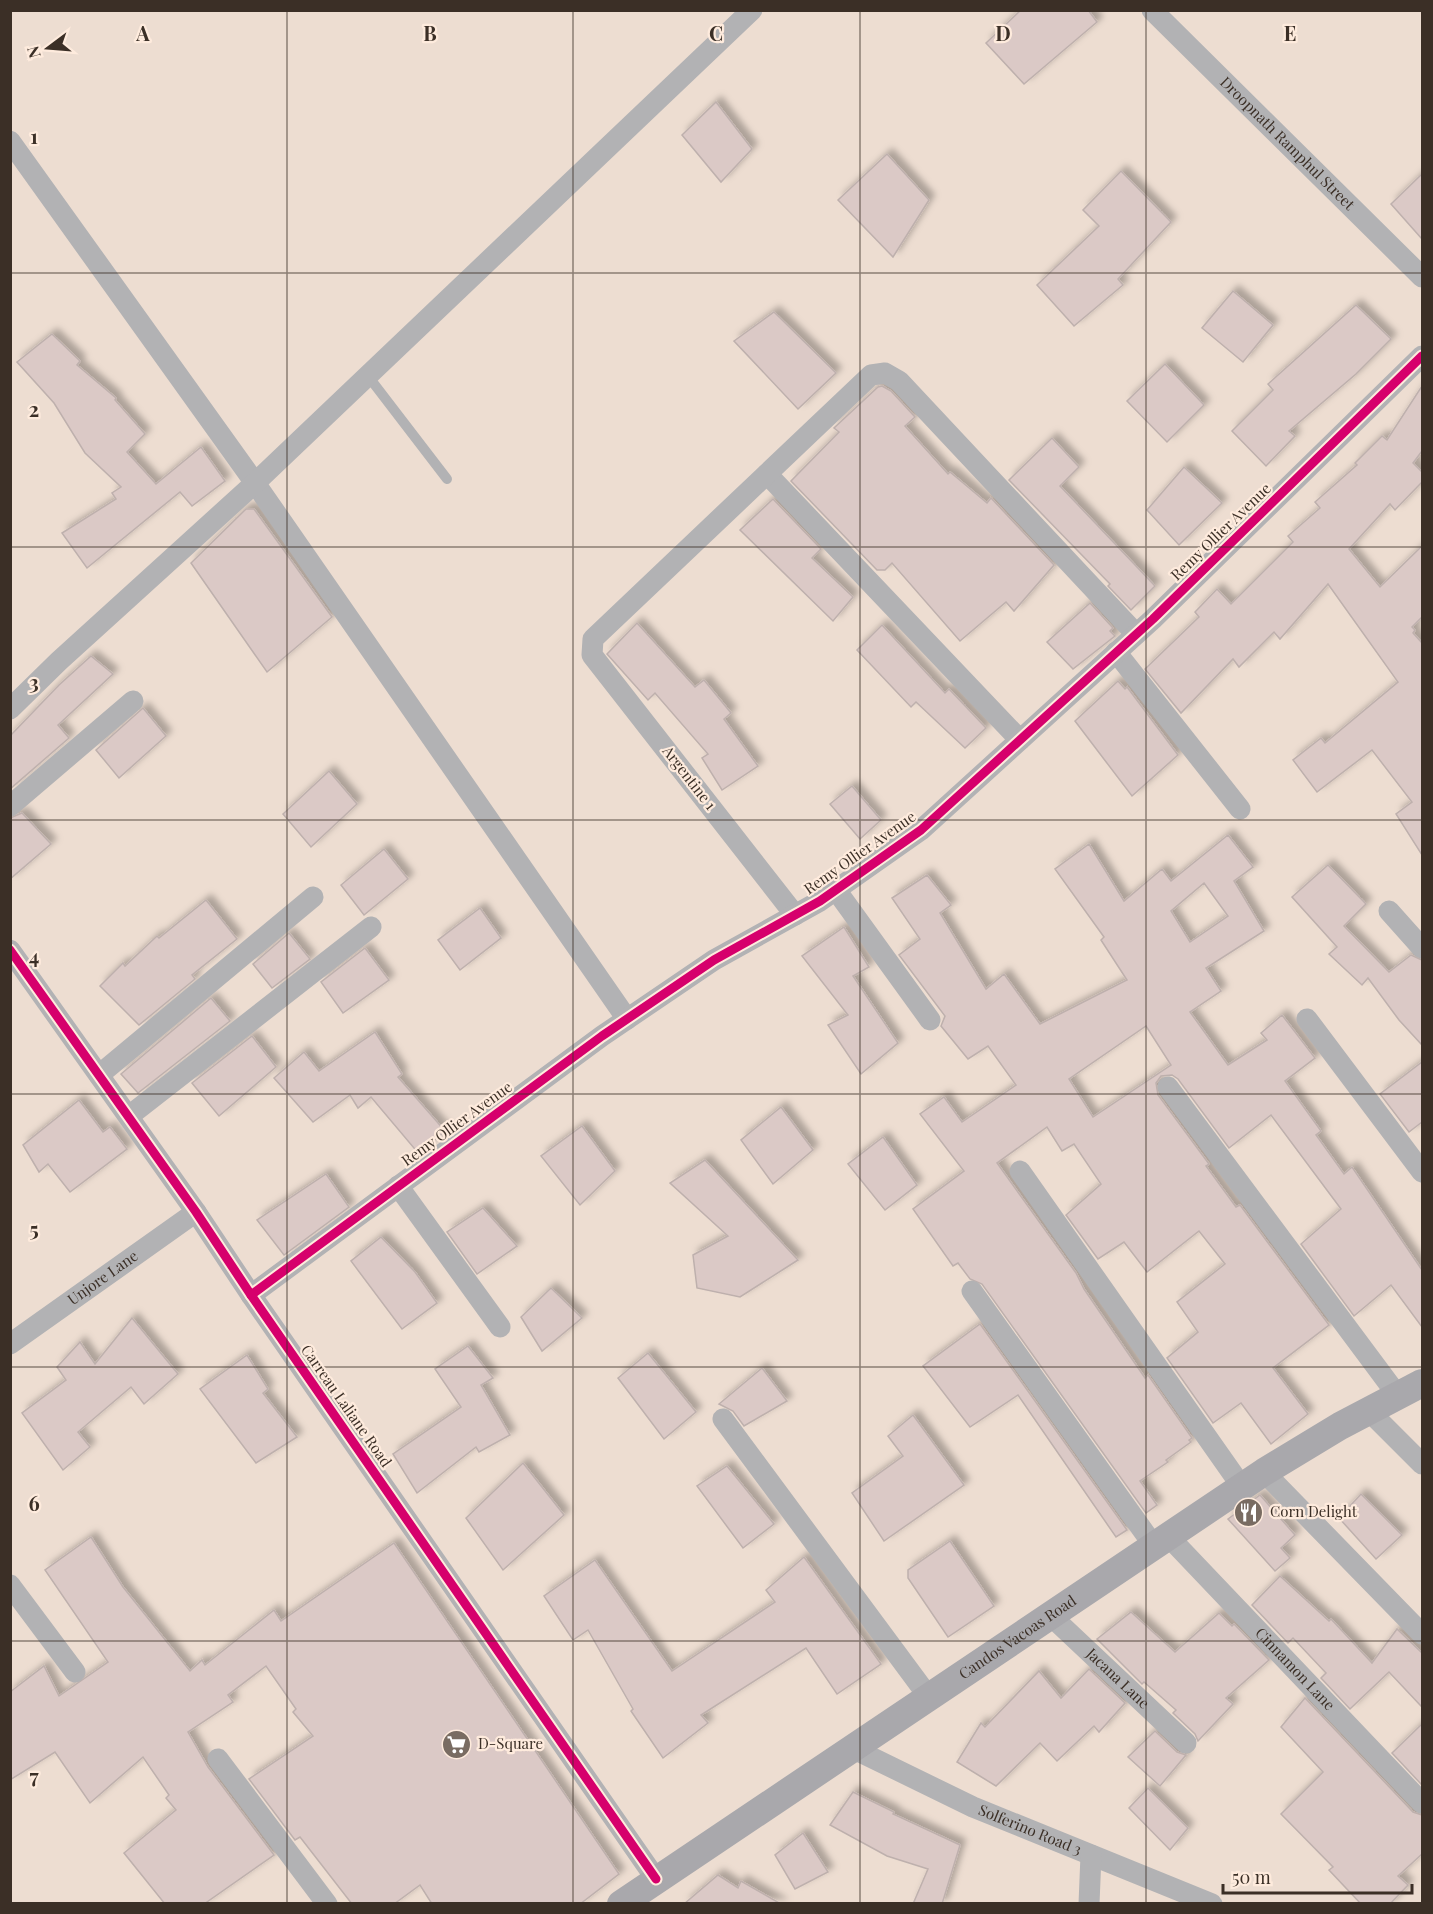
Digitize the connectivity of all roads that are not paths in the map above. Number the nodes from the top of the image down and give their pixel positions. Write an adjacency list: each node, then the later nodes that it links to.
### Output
1 (752, 10): 6 (street)
2 (1152, 10): 4 (street, Droopnath Ramphul Street)
3 (10, 141): 9 (street)
4 (1422, 277)
5 (1422, 356): 10 (street, Remy Ollier Avenue)
6 (368, 376): 8 (lane); 9 (street)
7 (767, 474): 10 (street); 14 (street); 20 (street, Argentine 1)
8 (447, 479)
9 (255, 483): 13 (street); 24 (street)
10 (1136, 634): 11 (street, Remy Ollier Avenue)
11 (1116, 652): 14 (street, Remy Ollier Avenue); 16 (street)
12 (133, 702): 15 (street)
13 (10, 709)
14 (1020, 740): 17 (street, Remy Ollier Avenue)
15 (10, 806)
16 (1240, 809)
17 (836, 890): 20 (street, Remy Ollier Avenue); 26 (street)
18 (313, 897): 27 (street)
19 (1389, 911): 22 (street)
20 (795, 915): 24 (street, Remy Ollier Avenue)
21 (371, 927): 29 (street)
22 (1422, 948)
23 (10, 950): 27 (street, Carreau Laliane Road)
24 (627, 1018): 32 (street, Remy Ollier Avenue)
25 (1307, 1018): 31 (street)
26 (930, 1020)
27 (99, 1075): 29 (street, Carreau Laliane Road)
28 (1168, 1087): 38 (street)
29 (129, 1116): 33 (street, Carreau Laliane Road)
30 (1020, 1171): 42 (street)
31 (1422, 1172)
32 (398, 1186): 35 (street, Remy Ollier Avenue); 36 (street)
33 (196, 1212): 35 (street, Carreau Laliane Road); 37 (street, Unjore Lane)
34 (972, 1291): 43 (street, Cinnamon Lane)
35 (251, 1295): 54 (street, Carreau Laliane Road)
36 (500, 1327)
37 (10, 1344)
38 (1410, 1390): 39 (main road, Candos Vacoas Road)
39 (1369, 1411): 41 (street); 42 (main road, Candos Vacoas Road)
40 (723, 1419): 48 (street)
41 (1422, 1464)
42 (1253, 1480): 43 (main road, Candos Vacoas Road); 46 (street)
43 (1161, 1541): 45 (main road, Candos Vacoas Road); 52 (street, Cinnamon Lane)
44 (10, 1585): 47 (street)
45 (1050, 1615): 48 (main road, Candos Vacoas Road); 49 (street, Jacana Lane)
46 (1422, 1634)
47 (75, 1672)
48 (928, 1696): 50 (main road, Candos Vacoas Road)
49 (1186, 1743)
50 (852, 1748): 53 (street, Solferino Road 3); 54 (main road, Candos Vacoas Road)
51 (218, 1759): 55 (street)
52 (1422, 1803)
53 (1091, 1855): 57 (street); 58 (street, Solferino Road 3)
54 (656, 1879): 56 (main road, Candos Vacoas Road)
55 (327, 1904)
56 (621, 1904)
57 (1089, 1904)
58 (1212, 1904)

